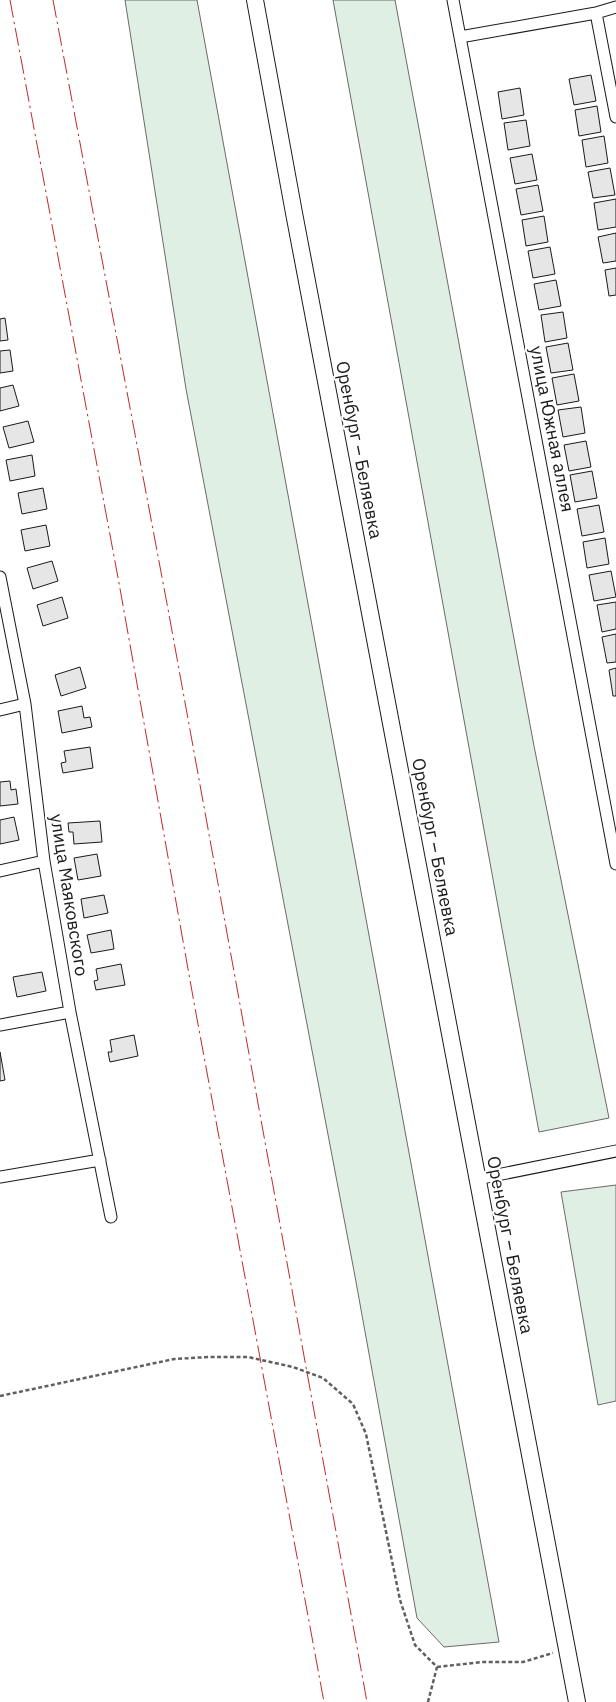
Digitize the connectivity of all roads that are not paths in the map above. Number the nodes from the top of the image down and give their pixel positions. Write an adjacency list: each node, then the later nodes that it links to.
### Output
1 (255, 0): 18 (main road, Оренбург – Беляевка)
2 (453, 0): 5 (street, улица Южная аллея)
3 (616, 7): 4 (street)
4 (596, 13): 5 (street); 6 (street)
5 (460, 37): 11 (street, улица Южная аллея)
6 (616, 117)
7 (0, 577): 8 (street, улица Маяковского)
8 (25, 704): 9 (street); 10 (street, улица Маяковского)
9 (0, 710)
10 (44, 861): 12 (street); 13 (street, улица Маяковского)
11 (616, 864)
12 (0, 871)
13 (70, 1012): 14 (street); 16 (street, улица Маяковского)
14 (0, 1025)
15 (616, 1150): 18 (street)
16 (100, 1160): 17 (street); 19 (street, улица Маяковского)
17 (0, 1177)
18 (477, 1179): 20 (main road, Оренбург – Беляевка)
19 (110, 1217)
20 (577, 1702)

